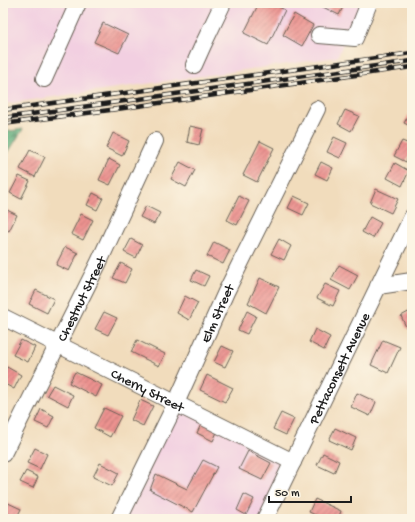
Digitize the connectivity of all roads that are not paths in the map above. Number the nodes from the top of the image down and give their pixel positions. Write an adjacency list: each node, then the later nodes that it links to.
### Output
1 (78, 3): 6 (street)
2 (222, 3): 5 (street)
3 (370, 3): 4 (street)
4 (319, 35)
5 (194, 65)
6 (44, 80)
7 (317, 109): 14 (street, Elm Street)
8 (155, 141): 13 (street, Chestnut Street)
9 (412, 217): 11 (street, Pettaconsett Avenue)
10 (412, 281): 11 (street)
11 (378, 286): 16 (street, Pettaconsett Avenue)
12 (3, 317): 13 (street, Cherry Street)
13 (58, 345): 14 (street, Cherry Street); 15 (street, Chestnut Street)
14 (176, 403): 16 (street, Cherry Street); 18 (street, Elm Street)
15 (3, 454)
16 (293, 462): 17 (street, Pettaconsett Avenue)
17 (270, 517)
18 (119, 519)

